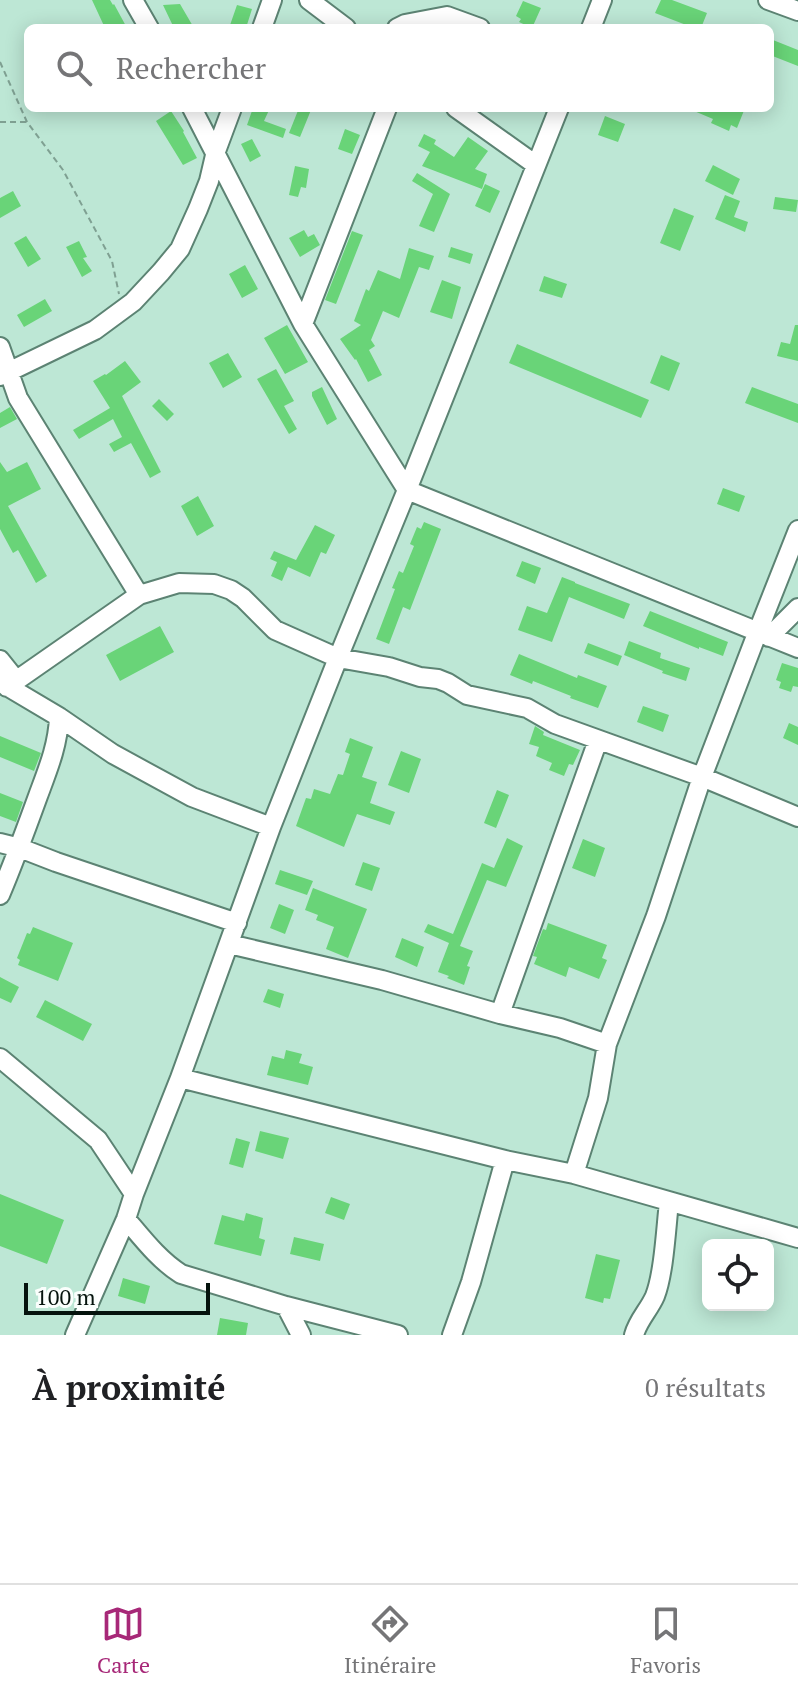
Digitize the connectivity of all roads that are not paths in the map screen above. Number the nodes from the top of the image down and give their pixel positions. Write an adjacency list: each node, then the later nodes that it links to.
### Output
1 (133, 0): 7 (street)
2 (272, 0): 8 (street)
3 (309, 0): 9 (street)
4 (602, 0): 12 (street)
5 (768, 0): 6 (street)
6 (798, 11)
7 (147, 24)
8 (263, 24)
9 (341, 24)
10 (420, 24): 11 (street)
11 (469, 24)
12 (593, 24)
13 (194, 112): 18 (street)
14 (231, 112): 18 (street)
15 (385, 112): 20 (street)
16 (462, 112): 19 (street)
17 (557, 112): 19 (street)
18 (216, 151): 20 (street); 22 (street)
19 (536, 165): 23 (street)
20 (303, 324): 23 (street)
21 (0, 347): 22 (street)
22 (4, 374): 25 (street)
23 (407, 490): 27 (street); 29 (street)
24 (798, 530): 27 (street)
25 (139, 595): 29 (street); 31 (street)
26 (798, 608): 27 (street)
27 (763, 634): 28 (street); 34 (street)
28 (798, 648)
29 (338, 658): 33 (street); 36 (street)
30 (0, 660): 31 (street)
31 (8, 683): 32 (street)
32 (59, 717): 36 (street); 38 (street)
33 (598, 740): 34 (street); 42 (street)
34 (702, 777): 35 (street); 43 (street)
35 (798, 817)
36 (271, 827): 40 (street)
37 (0, 843): 38 (street)
38 (20, 848): 39 (street); 40 (street)
39 (0, 895)
40 (237, 923): 41 (street)
41 (229, 944): 42 (street); 45 (street)
42 (500, 1014): 43 (street)
43 (607, 1044): 47 (street)
44 (0, 1058): 48 (street)
45 (180, 1078): 46 (street); 48 (street)
46 (505, 1160): 47 (street); 56 (street)
47 (574, 1174): 49 (street)
48 (134, 1194): 50 (street)
49 (669, 1202): 51 (street); 57 (street)
50 (126, 1219): 52 (street); 53 (street)
51 (798, 1238)
52 (286, 1306): 54 (street); 55 (street)
53 (75, 1335)
54 (301, 1335)
55 (398, 1335)
56 (452, 1335)
57 (634, 1335)

